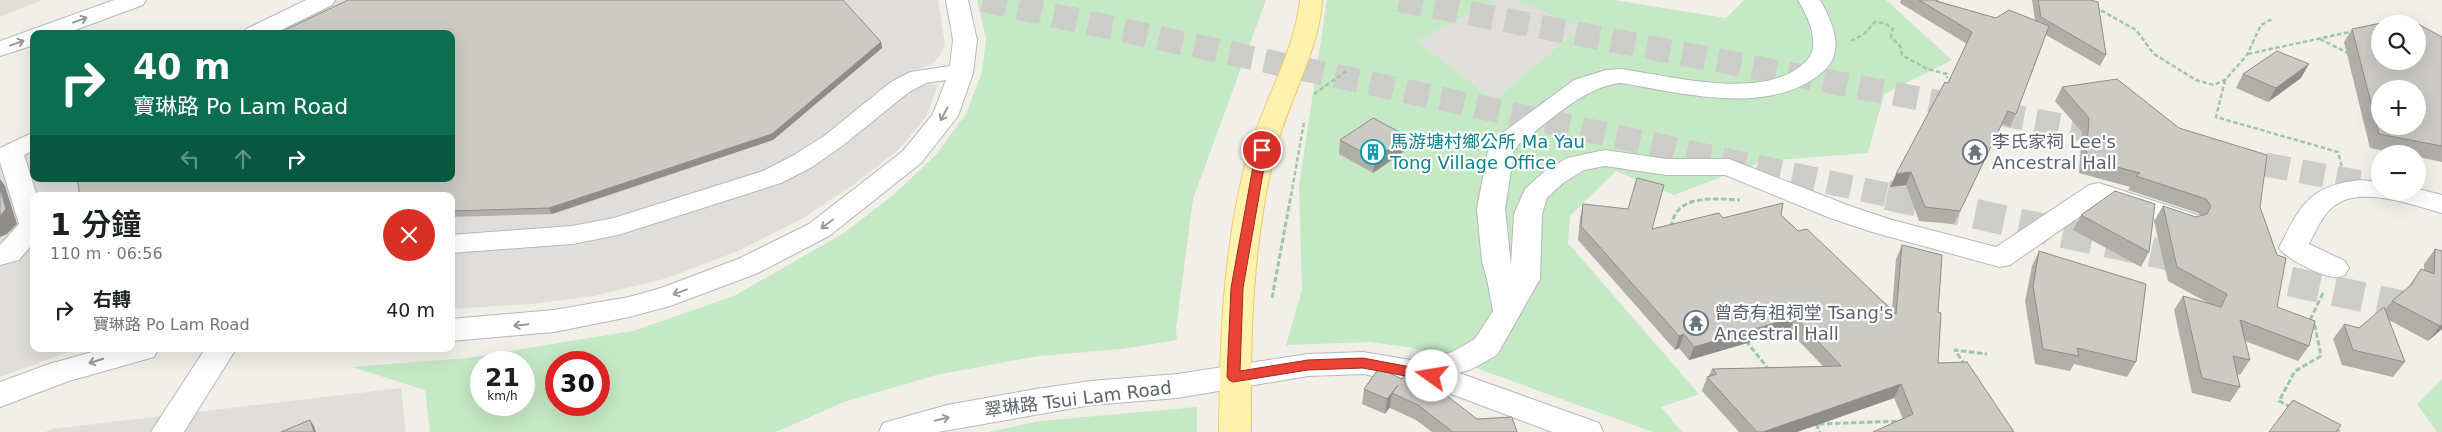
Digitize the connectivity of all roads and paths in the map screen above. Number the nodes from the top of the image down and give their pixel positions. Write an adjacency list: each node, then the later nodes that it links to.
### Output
1 (135, 0): 9 (street, one-way to 1)
2 (324, 0): 10 (street)
3 (957, 0): 18 (street)
4 (1311, 0): 46 (main road)
5 (1809, 0): 37 (street)
6 (2093, 5): 20 (path)
7 (2274, 18): 15 (path)
8 (2363, 29): 12 (path)
9 (53, 30)
10 (262, 30)
11 (30, 38): 14 (street, one-way to 11)
12 (2319, 38): 15 (path); 16 (path)
13 (1846, 44): 19 (path)
14 (0, 49)
15 (2247, 55): 20 (path)
16 (2353, 56)
17 (1348, 70): 21 (path)
18 (961, 74): 33 (street); 38 (street, one-way to 38)
19 (1947, 78)
20 (2225, 80): 24 (path)
21 (1308, 98)
22 (1305, 117): 36 (path)
23 (30, 142): 29 (street)
24 (2348, 190): 25 (street); 35 (street)
25 (2371, 190)
26 (1750, 200): 32 (path)
27 (2426, 200): 28 (street)
28 (2442, 204)
29 (30, 216)
30 (2187, 221): 37 (street)
31 (30, 229): 34 (street)
32 (1671, 229)
33 (455, 244)
34 (0, 256)
35 (2335, 268): 48 (path)
36 (1272, 298)
37 (1508, 311): 44 (street)
38 (455, 330)
39 (1742, 336): 45 (path)
40 (130, 352): 47 (street, one-way to 47)
41 (220, 352): 53 (street)
42 (1987, 354): 43 (path)
43 (1966, 367)
44 (1417, 372): 46 (street, 翠琳路 Tsui Lam Road); 56 (street, 翠琳路 Tsui Lam Road)
45 (1772, 374)
46 (1233, 377): 54 (street, 翠琳路 Tsui Lam Road, one-way to 46); 55 (main road)
47 (0, 395)
48 (2297, 410)
49 (1912, 420): 51 (path)
50 (1807, 424): 51 (path)
51 (1816, 424): 57 (path)
52 (2332, 428): 58 (path)
53 (167, 432)
54 (894, 432)
55 (1235, 432)
56 (1587, 432)
57 (1820, 432)
58 (2341, 432)

